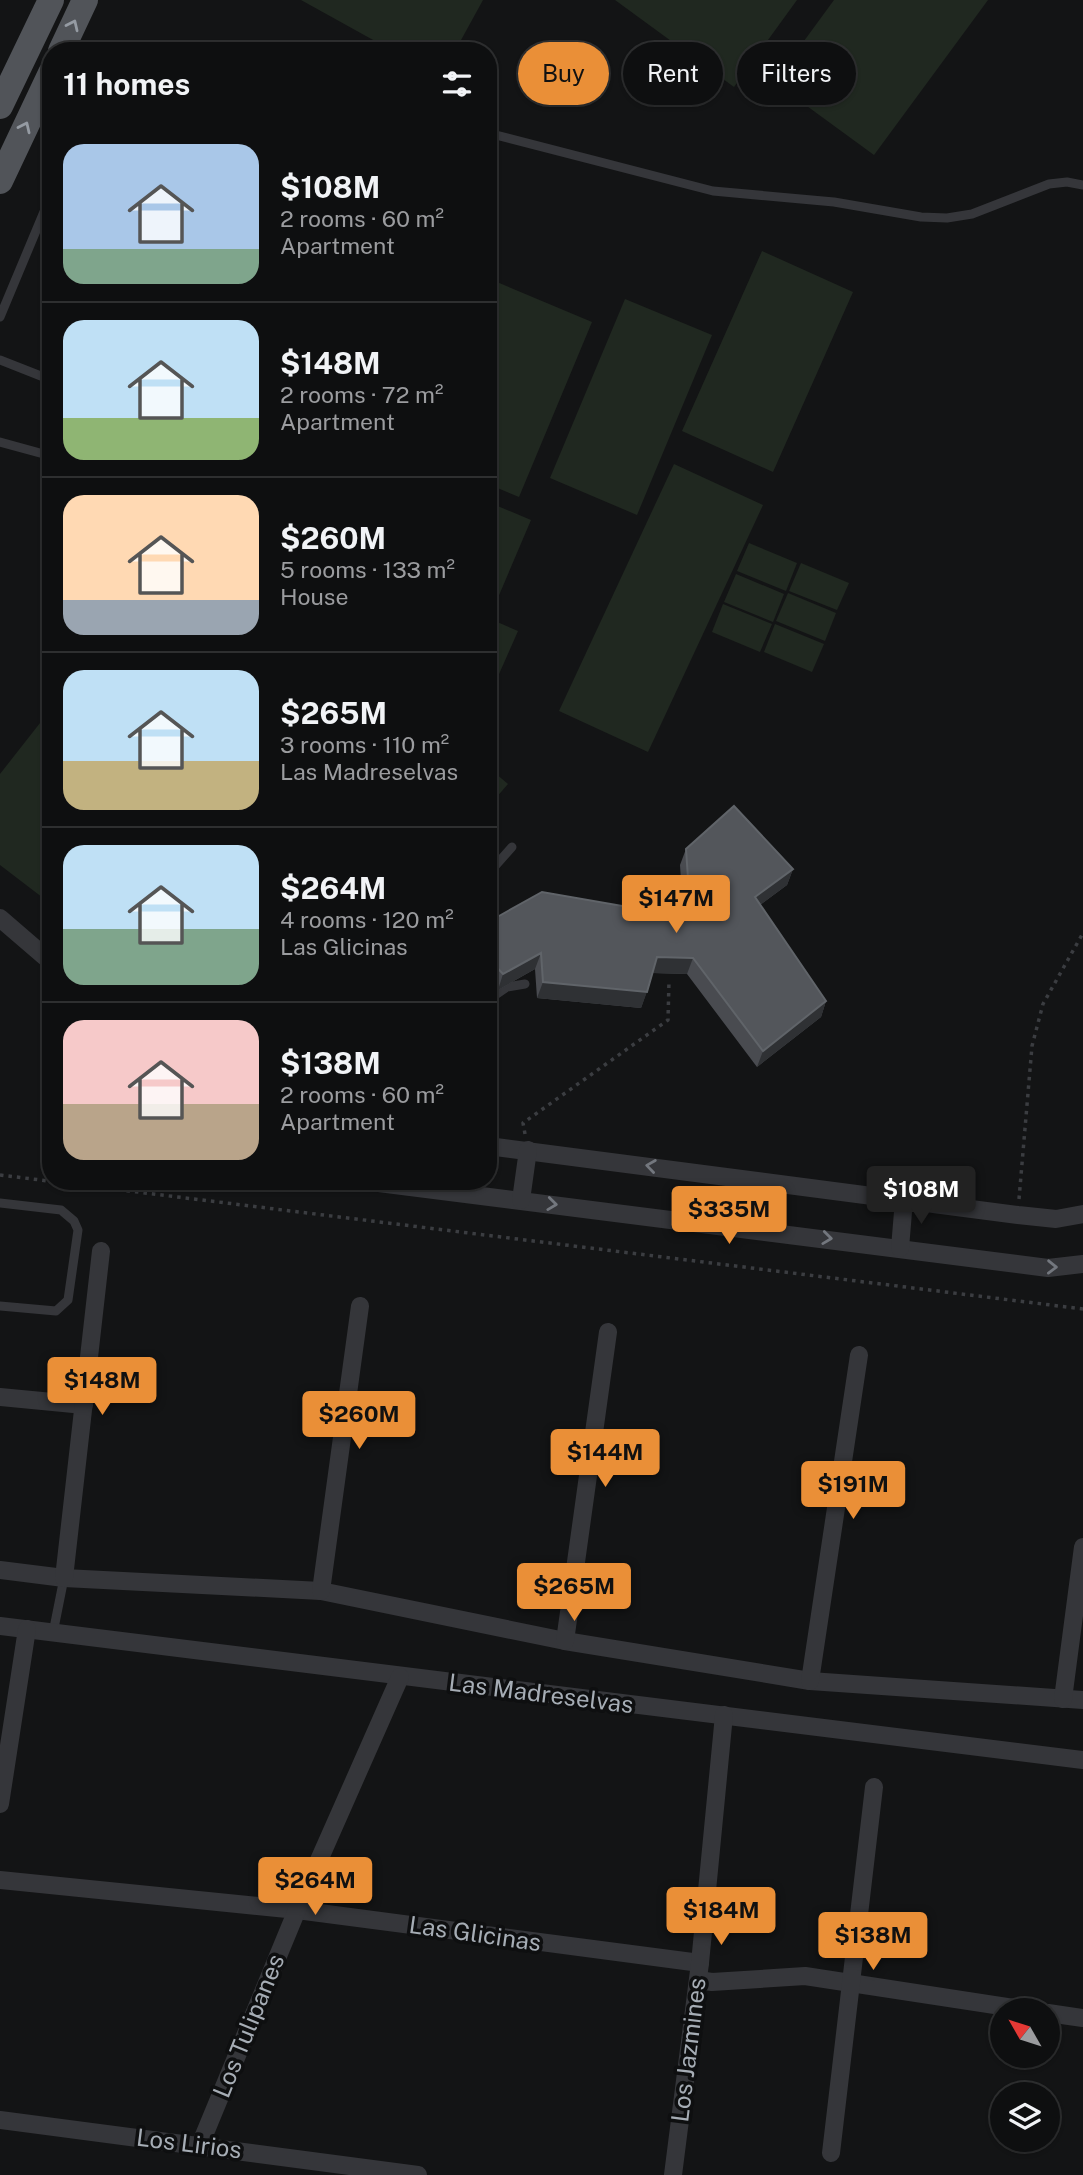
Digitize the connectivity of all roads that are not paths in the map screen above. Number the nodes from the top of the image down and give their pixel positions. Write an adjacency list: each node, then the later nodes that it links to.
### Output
1 (51, 0): 5 (main road)
2 (85, 0): 3 (main road, one-way to 2)
3 (65, 42)
4 (42, 92): 7 (main road, one-way to 4)
5 (0, 106)
6 (497, 135): 8 (lane)
7 (0, 181)
8 (1083, 185)
9 (42, 217): 10 (lane)
10 (0, 317)
11 (0, 360): 12 (lane)
12 (42, 376)
13 (0, 443): 14 (lane)
14 (42, 454)
15 (512, 847): 16 (lane)
16 (497, 864)
17 (0, 918): 18 (street)
18 (42, 954)
19 (525, 984): 20 (lane)
20 (497, 994)
21 (497, 1147): 22 (street)
22 (528, 1150): 24 (street); 25 (street, one-way to 22)
23 (438, 1190): 24 (street)
24 (522, 1200): 28 (street, one-way to 28)
25 (904, 1200): 27 (street); 28 (street)
26 (0, 1203): 31 (lane)
27 (1083, 1214)
28 (900, 1248): 30 (street, one-way to 30)
29 (102, 1251): 36 (street)
30 (1083, 1264)
31 (0, 1306)
32 (360, 1306): 40 (street)
33 (608, 1332): 44 (street)
34 (859, 1355): 46 (street)
35 (0, 1397): 36 (street)
36 (84, 1405): 39 (street)
37 (1083, 1548): 47 (street)
38 (0, 1570): 39 (street)
39 (64, 1578): 40 (street); 43 (lane)
40 (321, 1591): 44 (street)
41 (0, 1626): 42 (street, Las Madreselvas)
42 (27, 1629): 43 (street, Las Madreselvas); 52 (street)
43 (53, 1633): 45 (street, Las Madreselvas)
44 (565, 1641): 46 (street)
45 (400, 1677): 49 (street, Las Madreselvas); 54 (street, Los Tulipanes)
46 (810, 1681): 47 (street)
47 (1063, 1699): 48 (street)
48 (1083, 1700)
49 (724, 1715): 50 (street, Las Madreselvas); 55 (street, Los Jazmines)
50 (1083, 1760)
51 (874, 1787): 56 (street)
52 (0, 1804)
53 (0, 1880): 54 (street, Las Glicinas)
54 (297, 1910): 55 (street, Las Glicinas); 61 (street, Los Tulipanes)
55 (699, 1972): 56 (street, Las Glicinas); 64 (street, Los Jazmines)
56 (852, 1984): 57 (street, Las Glicinas); 62 (street)
57 (990, 2004)
58 (1060, 2015): 59 (street)
59 (1083, 2018)
60 (0, 2120): 61 (street, Los Lirios)
61 (200, 2145): 63 (street, Los Lirios)
62 (831, 2153)
63 (418, 2175)
64 (673, 2175)

